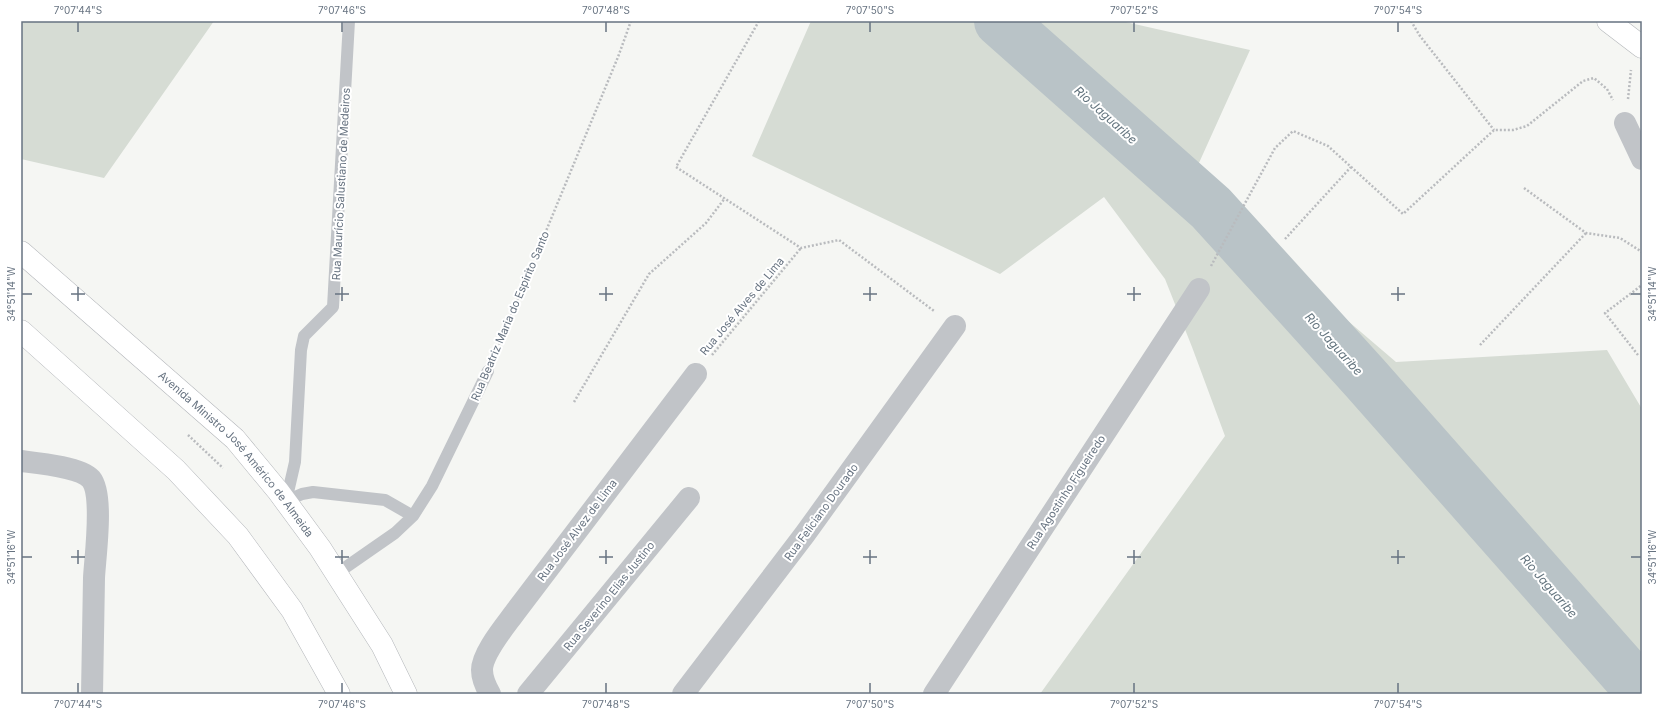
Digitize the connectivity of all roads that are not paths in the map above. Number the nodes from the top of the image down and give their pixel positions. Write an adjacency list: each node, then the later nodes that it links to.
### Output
1 (349, 21): 14 (lane, Rua Maurício Salustiano de Medeiros)
2 (1608, 21): 3 (main road)
3 (1638, 44)
4 (1625, 123): 5 (street)
5 (1642, 159)
6 (21, 252): 14 (main road, Avenida Ministro José Américo de Almeida)
7 (1199, 289): 23 (street, Rua Agostinho Figueiredo)
8 (955, 326): 22 (street, Rua Feliciano Dourado)
9 (21, 331): 18 (main road)
10 (488, 372): 15 (lane, Rua Beatriz Maria do Espirito Santo)
11 (696, 374): 20 (street, Rua José Alvez de Lima)
12 (21, 461): 17 (street)
13 (690, 498): 21 (street, Rua Severino Elias Justino)
14 (286, 501): 15 (lane); 16 (main road, Avenida Ministro José Américo de Almeida)
15 (413, 516): 16 (lane, Rua Beatriz Maria do Espirito Santo)
16 (336, 574): 19 (main road, Avenida Ministro José Américo de Almeida)
17 (92, 694)
18 (339, 694)
19 (406, 694)
20 (490, 694)
21 (528, 694)
22 (683, 694)
23 (934, 694)

